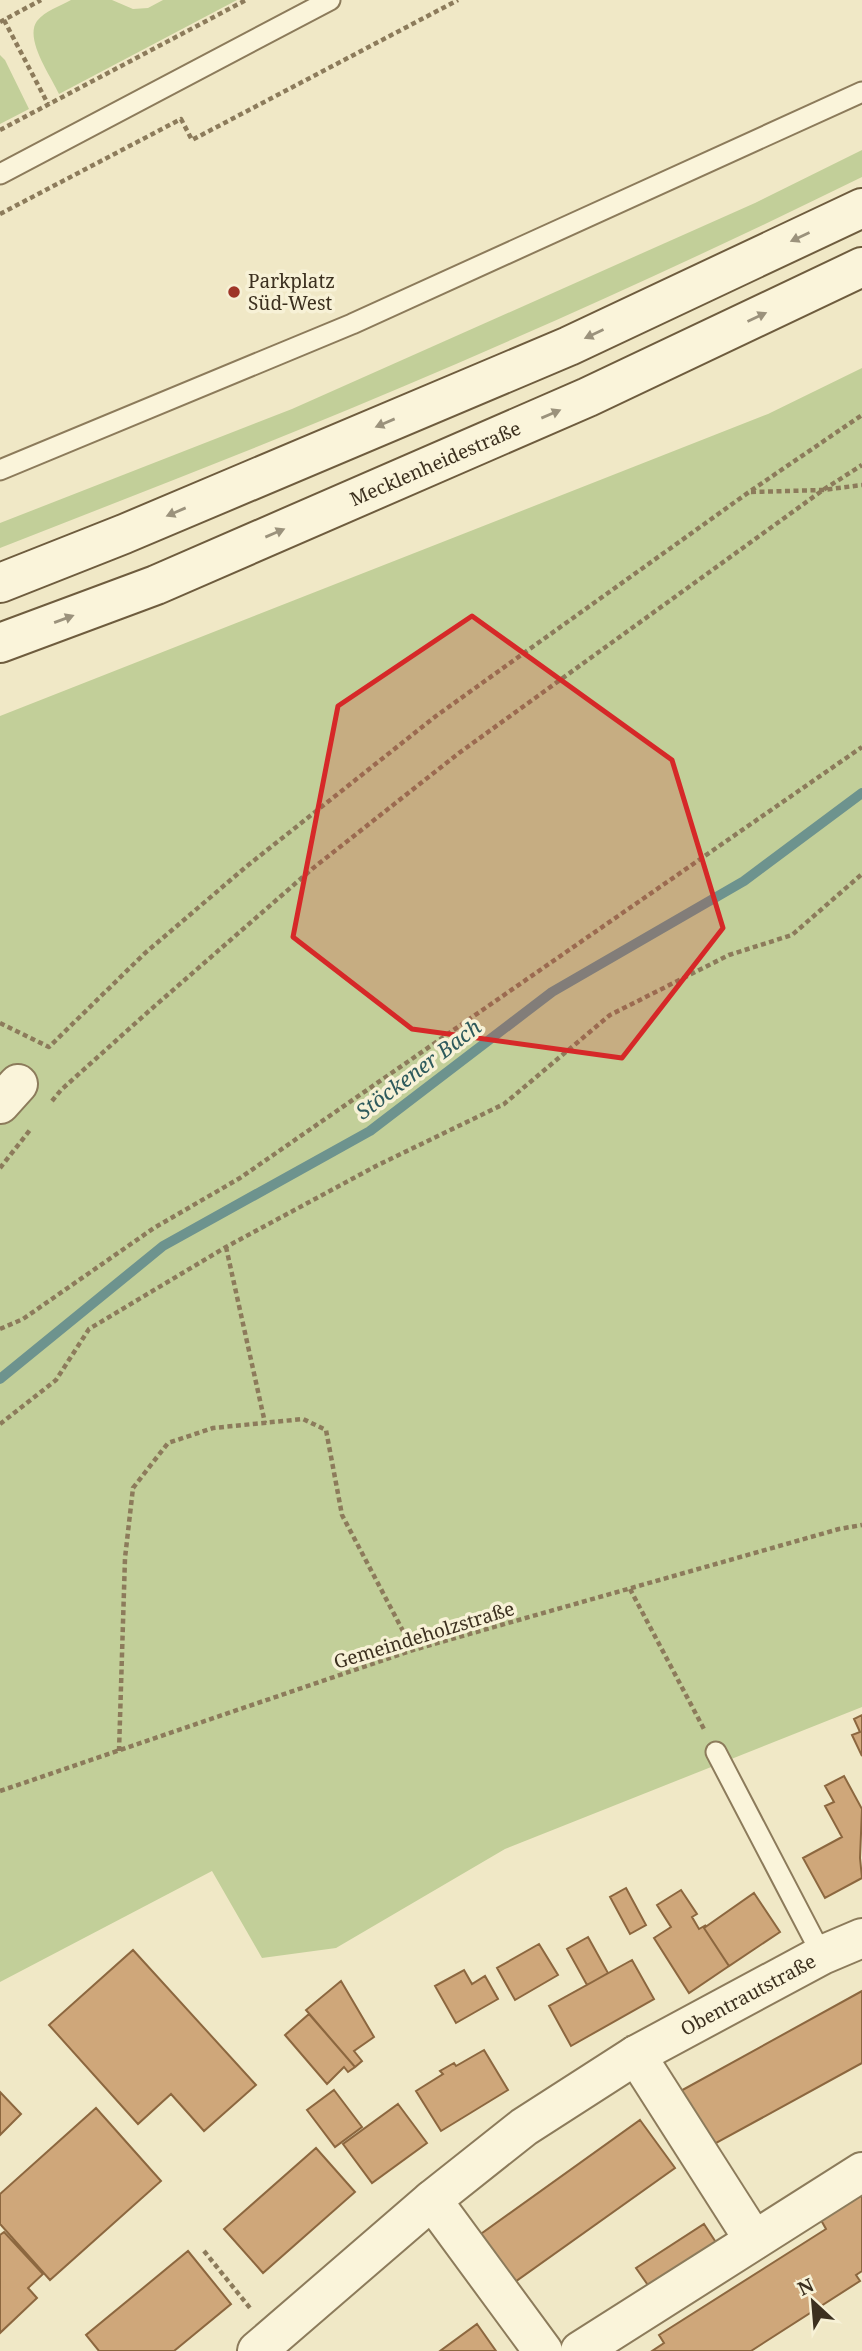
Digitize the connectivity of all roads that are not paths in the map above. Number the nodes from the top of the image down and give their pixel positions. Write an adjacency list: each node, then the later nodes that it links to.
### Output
1 (330, 0): 3 (lane)
2 (862, 92): 6 (lane)
3 (0, 174)
4 (862, 208): 7 (main road, one-way to 7)
5 (862, 267): 8 (main road, Mecklenheidestraße, one-way to 5)
6 (0, 470)
7 (0, 583)
8 (0, 643)
9 (716, 1752): 11 (lane)
10 (862, 1938): 11 (main road, Obentrautstraße)
11 (822, 1955): 12 (main road, Obentrautstraße)
12 (636, 2055): 14 (main road, Obentrautstraße); 15 (main road)
13 (862, 2172): 15 (main road)
14 (432, 2200): 16 (main road, Obentrautstraße); 17 (main road)
15 (754, 2240): 18 (main road)
16 (265, 2344)
17 (543, 2351)
18 (580, 2351)

